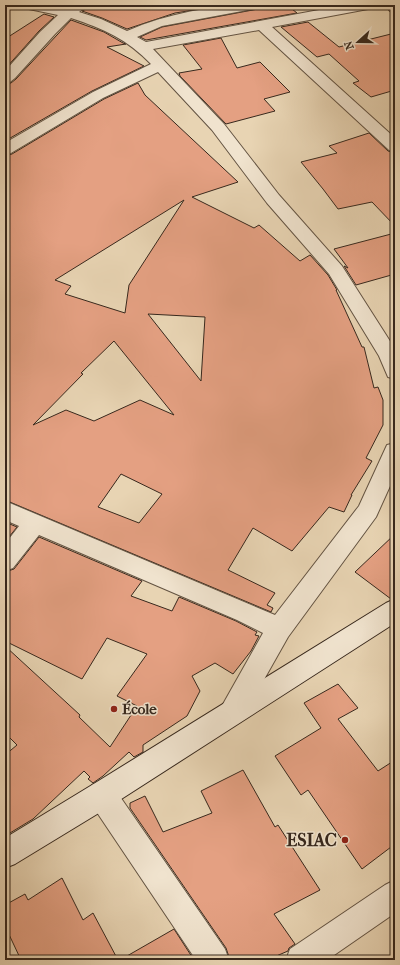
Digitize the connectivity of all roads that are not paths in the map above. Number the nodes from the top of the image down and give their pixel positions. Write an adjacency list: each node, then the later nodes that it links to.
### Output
1 (29, 5): 6 (street)
2 (253, 5): 8 (street)
3 (368, 5): 7 (street)
4 (392, 5): 5 (street)
5 (395, 8)
6 (74, 9): 8 (street); 11 (street)
7 (262, 25): 9 (street); 12 (street)
8 (127, 36): 9 (street)
9 (143, 47): 10 (street)
10 (161, 65): 13 (street); 14 (street)
11 (5, 79)
12 (395, 147)
13 (5, 150)
14 (395, 372)
15 (395, 451): 20 (street)
16 (5, 510): 17 (street)
17 (35, 523): 18 (street); 20 (street)
18 (5, 561)
19 (395, 610): 21 (street)
20 (279, 629): 21 (street)
21 (231, 713): 22 (street)
22 (102, 795): 23 (street); 25 (street)
23 (5, 854)
24 (395, 895): 26 (street)
25 (214, 960)
26 (301, 960)

